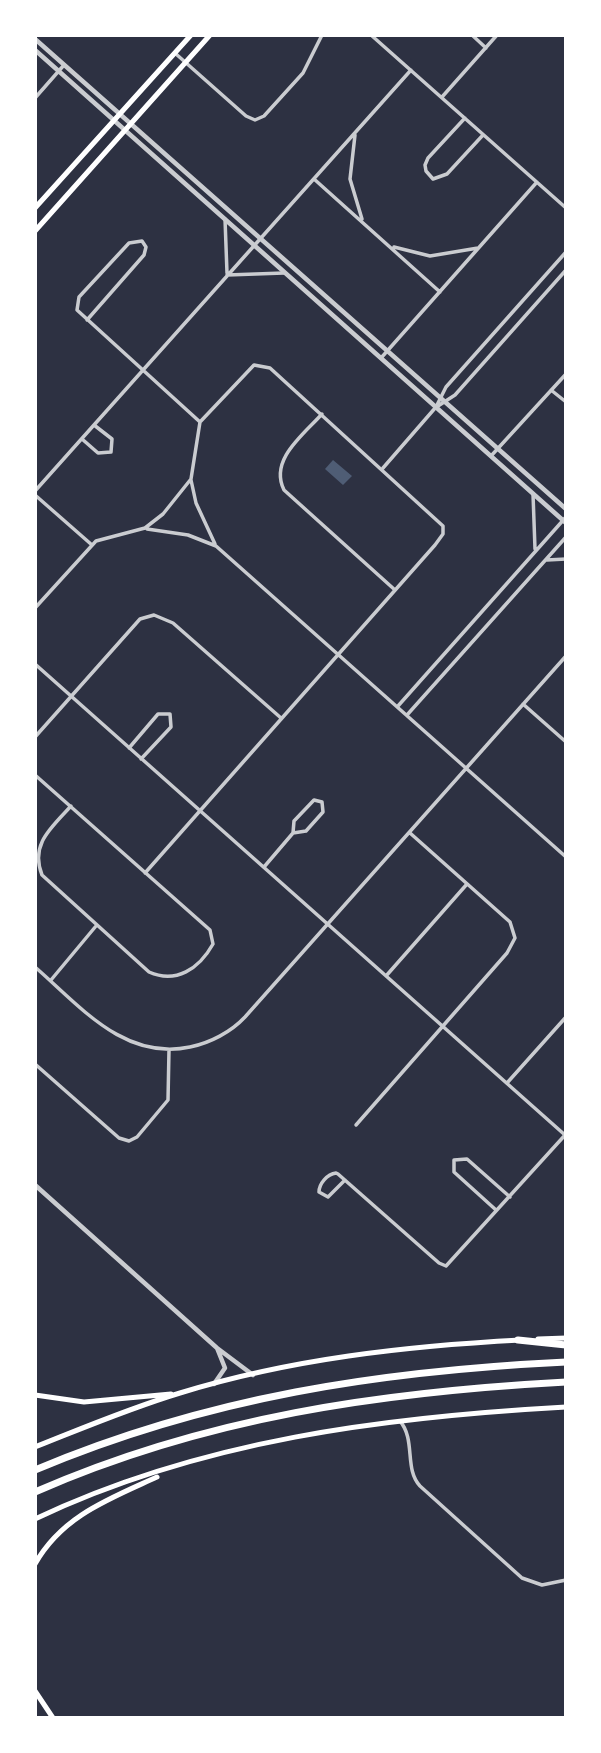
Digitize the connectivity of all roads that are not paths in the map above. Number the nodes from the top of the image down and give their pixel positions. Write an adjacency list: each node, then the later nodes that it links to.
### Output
1 (191, 35): 10 (main road)
2 (210, 35): 11 (main road)
3 (322, 35): 11 (street)
4 (371, 35): 13 (street)
5 (472, 35): 8 (street)
6 (497, 35): 8 (street)
7 (35, 39): 12 (street)
8 (486, 48): 15 (street)
9 (35, 50): 14 (street)
10 (175, 53): 11 (street); 17 (main road)
11 (186, 63): 20 (main road)
12 (64, 65): 14 (street); 17 (street)
13 (411, 69): 15 (street); 22 (street)
14 (59, 71): 16 (street); 19 (street)
15 (442, 97): 18 (street)
16 (35, 98)
17 (119, 114): 19 (main road); 20 (street)
18 (465, 118): 23 (street); 23 (street)
19 (113, 120): 21 (street); 26 (main road)
20 (131, 123): 21 (main road); 31 (street)
21 (125, 130): 28 (street); 30 (main road)
22 (355, 132): 24 (street); 29 (street)
23 (483, 135): 25 (street)
24 (314, 179): 29 (street); 31 (street)
25 (537, 182): 27 (street); 34 (street)
26 (35, 208)
27 (566, 208)
28 (225, 219): 33 (street); 38 (street)
29 (365, 224): 32 (street)
30 (35, 231)
31 (260, 237): 33 (street); 41 (street)
32 (389, 244): 34 (street); 39 (street)
33 (253, 245): 37 (street); 38 (street)
34 (478, 248): 39 (street)
35 (566, 252): 46 (street)
36 (566, 270): 46 (street)
37 (284, 273): 38 (street); 42 (street)
38 (227, 275): 43 (street)
39 (440, 292): 41 (street)
40 (88, 320): 40 (street); 43 (street)
41 (387, 351): 42 (street); 46 (street)
42 (381, 358): 48 (street)
43 (143, 370): 50 (street); 51 (street)
44 (566, 374): 45 (street)
45 (551, 390): 47 (street); 53 (street)
46 (443, 399): 48 (street); 53 (street)
47 (566, 402)
48 (436, 407): 54 (street); 55 (street)
49 (322, 414): 50 (street); 55 (street); 68 (street)
50 (200, 422): 56 (street)
51 (94, 425): 52 (street); 52 (street)
52 (82, 439): 57 (street)
53 (498, 449): 54 (street); 59 (street)
54 (491, 456): 58 (street)
55 (383, 468): 68 (street)
56 (191, 479): 61 (street); 64 (street)
57 (35, 493): 63 (street)
58 (533, 494): 60 (street); 65 (street)
59 (566, 509)
60 (565, 520): 65 (street)
61 (145, 528): 63 (street); 64 (street)
62 (566, 537): 67 (street)
63 (92, 545): 69 (street)
64 (216, 546): 70 (street)
65 (535, 551): 75 (street)
66 (566, 559): 67 (street)
67 (545, 560): 76 (street)
68 (395, 590): 70 (street)
69 (35, 608)
70 (338, 654): 75 (street); 77 (street)
71 (566, 656): 74 (street)
72 (35, 664): 73 (street)
73 (70, 696): 77 (street); 78 (street); 80 (street)
74 (523, 704): 79 (street); 82 (street)
75 (398, 706): 76 (street)
76 (407, 715): 82 (street)
77 (281, 718): 85 (street)
78 (35, 737)
79 (566, 742)
80 (129, 748): 81 (street); 81 (street)
81 (141, 759): 85 (street)
82 (467, 769): 86 (street); 88 (street)
83 (35, 775): 84 (street)
84 (71, 806): 90 (street); 93 (street)
85 (200, 811): 89 (street); 90 (street)
86 (410, 832): 91 (street); 92 (street)
87 (293, 833): 87 (street); 89 (street)
88 (566, 857)
89 (264, 867): 92 (street)
90 (145, 873): 93 (street)
91 (467, 884): 95 (street); 98 (street)
92 (327, 925): 95 (street); 99 (street)
93 (96, 926): 96 (street)
94 (35, 967): 96 (street)
95 (386, 976): 98 (street)
96 (51, 980): 99 (street)
97 (566, 1017): 101 (street)
98 (443, 1027): 101 (street); 102 (street)
99 (170, 1050): 100 (street)
100 (35, 1064)
101 (507, 1083): 103 (street)
102 (356, 1125)
103 (565, 1135): 106 (street)
104 (345, 1180): 104 (street); 107 (street)
105 (35, 1185): 111 (street)
106 (510, 1196): 107 (street); 107 (street)
107 (497, 1211)
108 (566, 1338): 109 (main road)
109 (518, 1340): 110 (highway); 113 (main road)
110 (566, 1345)
111 (217, 1348): 113 (street); 115 (street)
112 (566, 1362): 124 (highway)
113 (253, 1374): 115 (main road)
114 (566, 1383): 125 (highway)
115 (214, 1384): 116 (main road)
116 (181, 1393): 117 (main road); 122 (main road)
117 (35, 1395)
118 (566, 1407): 119 (main road)
119 (416, 1417): 120 (main road); 121 (street)
120 (398, 1419): 121 (street); 123 (main road)
121 (408, 1431): 128 (street)
122 (35, 1447)
123 (179, 1466): 126 (main road); 127 (main road)
124 (35, 1470)
125 (35, 1492)
126 (35, 1519)
127 (35, 1564)
128 (566, 1580)
129 (35, 1691): 130 (main road)
130 (53, 1718)

